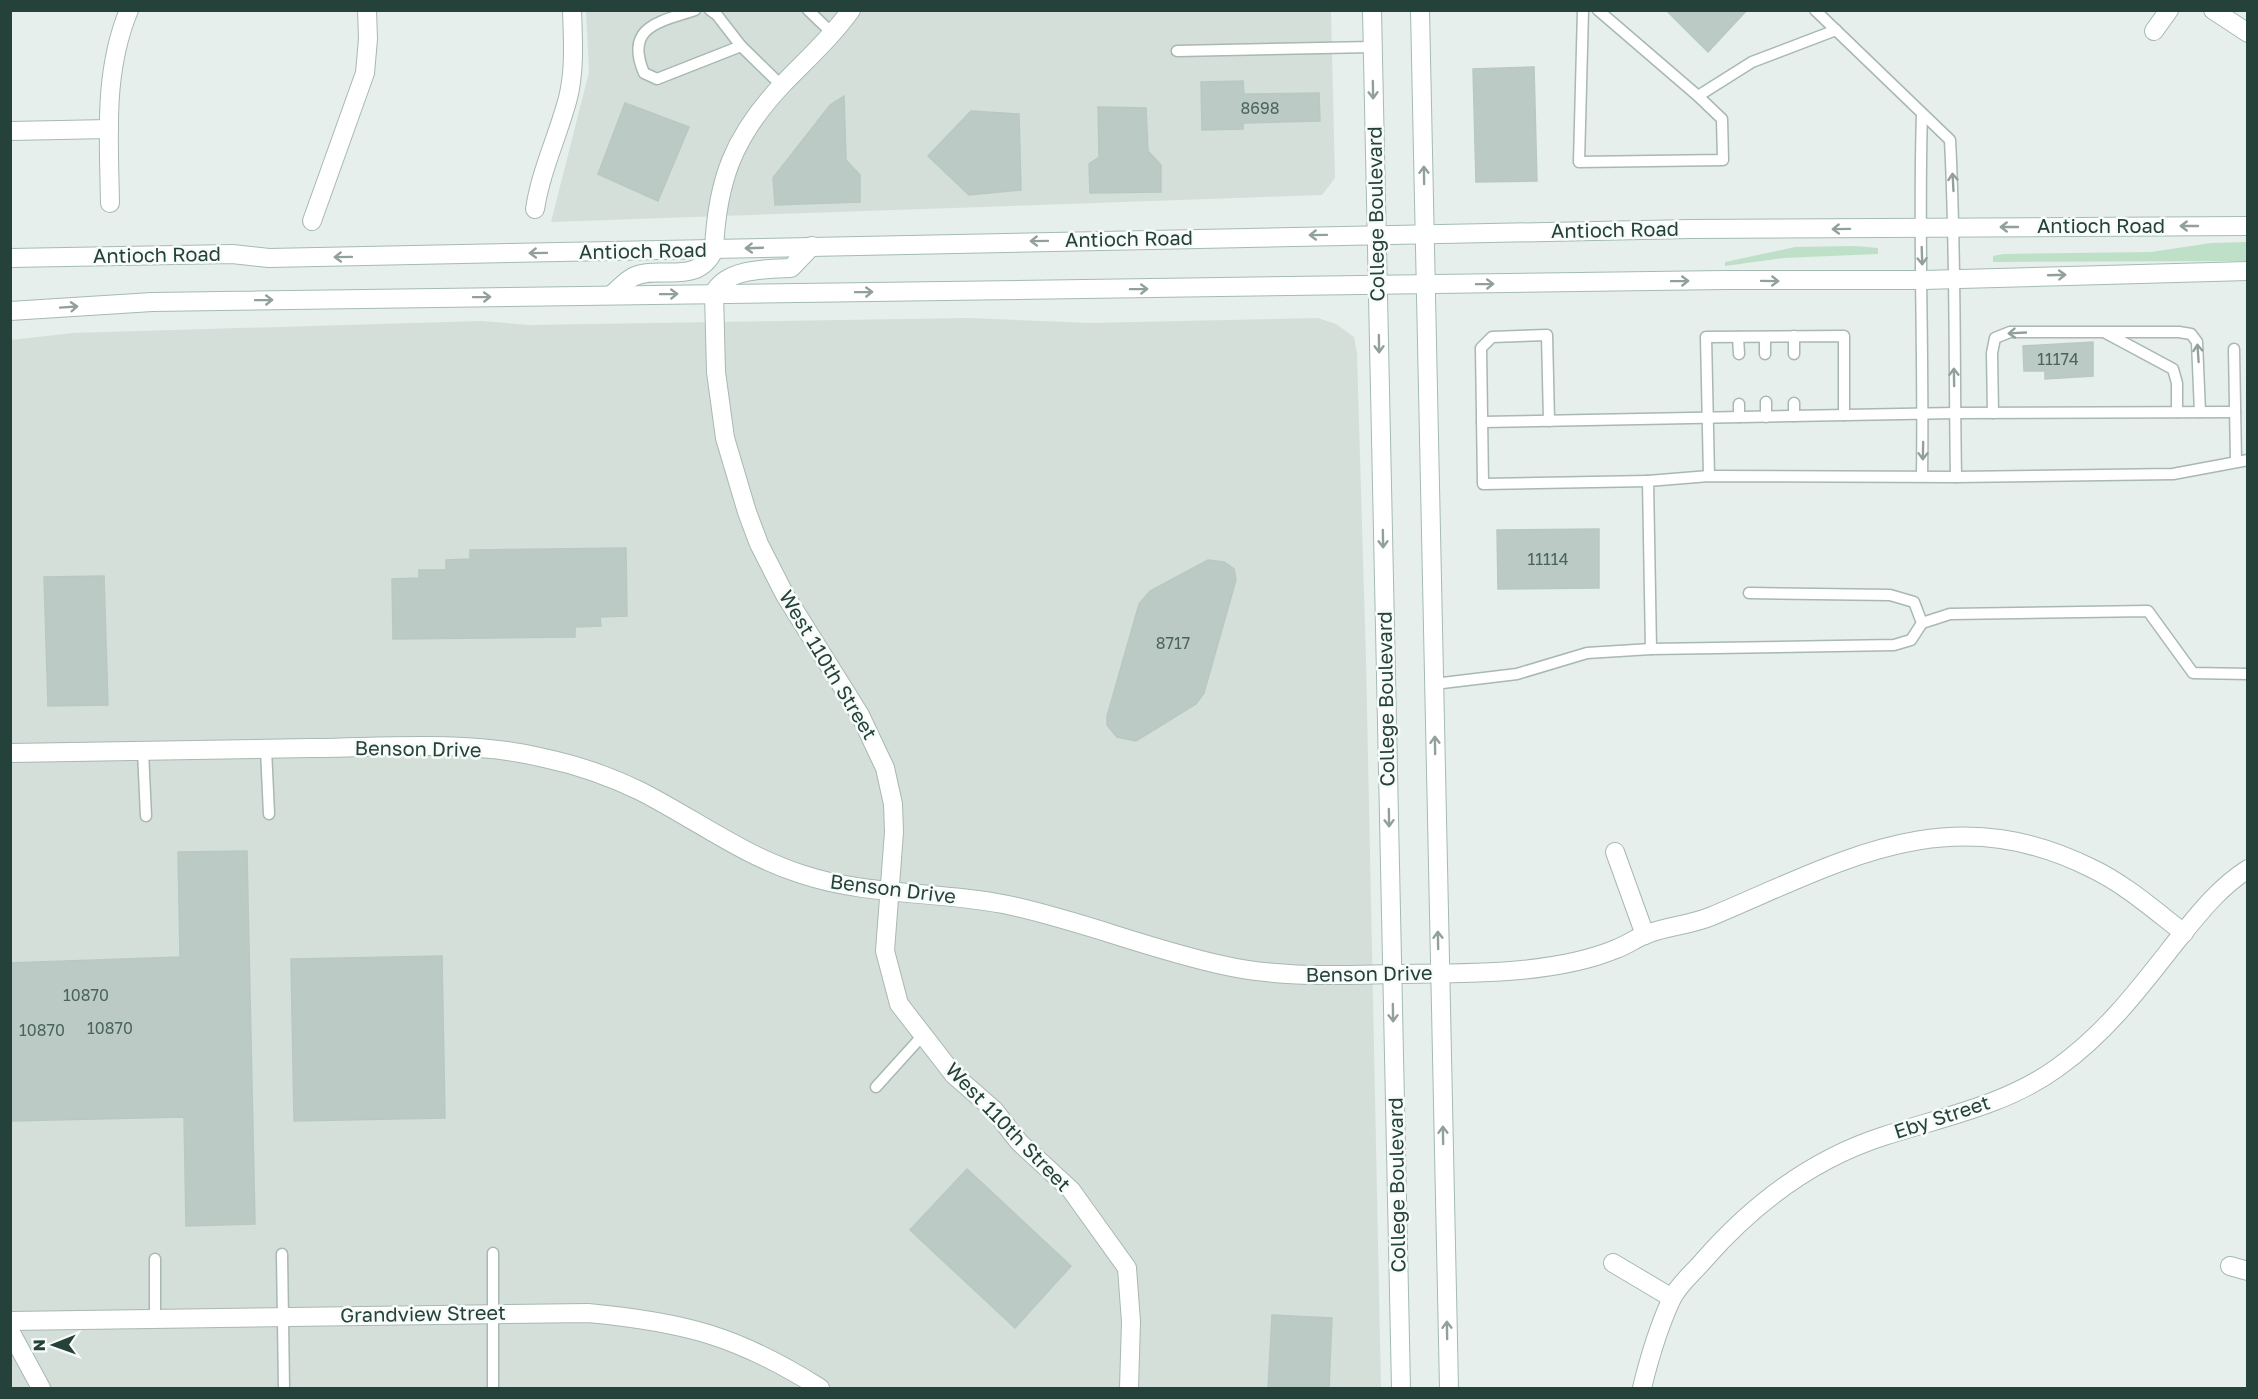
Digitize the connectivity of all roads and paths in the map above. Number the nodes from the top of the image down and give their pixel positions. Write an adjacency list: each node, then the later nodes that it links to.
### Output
1 (129, 10): 25 (main road)
2 (367, 10): 29 (main road)
3 (572, 10): 28 (main road)
4 (695, 10): 19 (lane)
5 (710, 10): 19 (lane)
6 (808, 10): 17 (lane)
7 (851, 10): 17 (main road)
8 (1372, 10): 20 (main road, College Boulevard)
9 (1420, 10): 34 (main road, one-way to 9)
10 (1583, 10): 23 (lane)
11 (1598, 10): 23 (lane)
12 (1815, 10): 15 (lane)
13 (2169, 10): 16 (main road)
14 (2213, 10): 18 (main road)
15 (1836, 30): 23 (lane); 24 (lane)
16 (2154, 31)
17 (832, 33): 22 (main road)
18 (2247, 33)
19 (741, 46): 22 (lane)
20 (1372, 47): 21 (lane); 33 (main road, College Boulevard, one-way to 33)
21 (1178, 51)
22 (782, 86): 36 (main road)
23 (1698, 96)
24 (1922, 114): 31 (lane, one-way to 24); 32 (lane)
25 (109, 129): 26 (main road); 27 (main road)
26 (10, 131)
27 (110, 203)
28 (535, 209)
29 (312, 221)
30 (2247, 226): 31 (main road, Antioch Road, one-way to 31)
31 (1955, 227): 32 (main road, Antioch Road); 39 (lane)
32 (1920, 228): 34 (main road, Antioch Road, one-way to 34); 40 (lane, one-way to 40)
33 (1376, 234): 34 (main road, Antioch Road); 35 (main road, Antioch Road, one-way to 35); 42 (main road, College Boulevard)
34 (1426, 234): 41 (main road)
35 (812, 246): 36 (main road, Antioch Road, one-way to 36); 43 (main road)
36 (714, 250): 37 (main road, Antioch Road, one-way to 37); 44 (main road)
37 (10, 258)
38 (2247, 271): 39 (main road, one-way to 38)
39 (1956, 278): 40 (main road); 60 (lane, one-way to 39)
40 (1923, 280): 41 (main road, one-way to 40); 63 (lane)
41 (1426, 285): 42 (main road); 79 (main road)
42 (1377, 286): 43 (main road, one-way to 42); 90 (main road, College Boulevard, one-way to 90)
43 (714, 293): 44 (main road, one-way to 43); 87 (main road, West 110th Street)
44 (611, 295): 45 (main road, one-way to 44)
45 (10, 311)
46 (2104, 332): 58 (lane); 59 (lane, one-way to 46); 61 (lane, one-way to 61)
47 (1794, 336): 49 (lane); 53 (lane); 62 (lane)
48 (1738, 337): 49 (lane); 51 (lane); 65 (lane)
49 (1765, 337): 52 (lane)
50 (2234, 349): 57 (lane)
51 (1739, 354)
52 (1765, 354)
53 (1794, 354)
54 (1766, 402): 67 (lane)
55 (1794, 403): 64 (lane)
56 (1739, 404): 66 (lane)
57 (2235, 411): 59 (lane); 70 (lane)
58 (2177, 412): 59 (lane); 61 (lane)
59 (2200, 412)
60 (1955, 413): 61 (lane); 63 (lane); 73 (lane)
61 (1993, 413)
62 (1844, 415): 63 (lane); 64 (lane)
63 (1923, 415): 72 (lane, one-way to 72)
64 (1794, 416): 67 (lane)
65 (1707, 417): 66 (lane); 68 (lane); 71 (lane)
66 (1739, 417): 67 (lane)
67 (1766, 417)
68 (1549, 421): 69 (lane); 69 (lane)
69 (1482, 422): 74 (lane)
70 (2242, 461): 73 (lane)
71 (1709, 476): 72 (lane); 74 (lane)
72 (1922, 476): 73 (lane)
73 (1956, 477)
74 (1648, 481): 77 (lane)
75 (1749, 593): 76 (lane)
76 (1922, 623): 77 (lane); 78 (lane)
77 (1651, 649): 79 (lane)
78 (2247, 674)
79 (1434, 684): 91 (main road, one-way to 79)
80 (266, 749): 81 (main road, Benson Drive); 83 (lane); 87 (main road, Benson Drive)
81 (143, 751): 82 (main road, Benson Drive); 84 (lane)
82 (10, 753)
83 (269, 814)
84 (146, 816)
85 (1616, 852): 89 (main road)
86 (2247, 869): 88 (main road, Eby Street)
87 (891, 891): 90 (main road, Benson Drive); 92 (main road, West 110th Street)
88 (2184, 933): 89 (main road, Benson Drive); 98 (main road, Eby Street)
89 (1645, 935): 91 (main road, Benson Drive)
90 (1393, 974): 91 (main road, Benson Drive); 109 (main road, College Boulevard, one-way to 109)
91 (1439, 974): 110 (main road, one-way to 91)
92 (923, 1035): 93 (lane); 108 (main road, West 110th Street)
93 (876, 1087)
94 (493, 1253): 99 (lane)
95 (282, 1254): 100 (lane)
96 (155, 1259): 101 (lane)
97 (1613, 1263): 98 (main road)
98 (1672, 1298): 111 (main road, Eby Street)
99 (494, 1313): 100 (main road, Grandview Street); 106 (lane); 107 (main road, Grandview Street)
100 (283, 1317): 101 (main road, Grandview Street); 105 (lane)
101 (154, 1318): 102 (main road, Grandview Street)
102 (10, 1321)
103 (10, 1331): 104 (main road)
104 (41, 1389)
105 (284, 1389)
106 (493, 1389)
107 (820, 1389)
108 (1129, 1389)
109 (1401, 1389)
110 (1449, 1389)
111 (1642, 1389)

